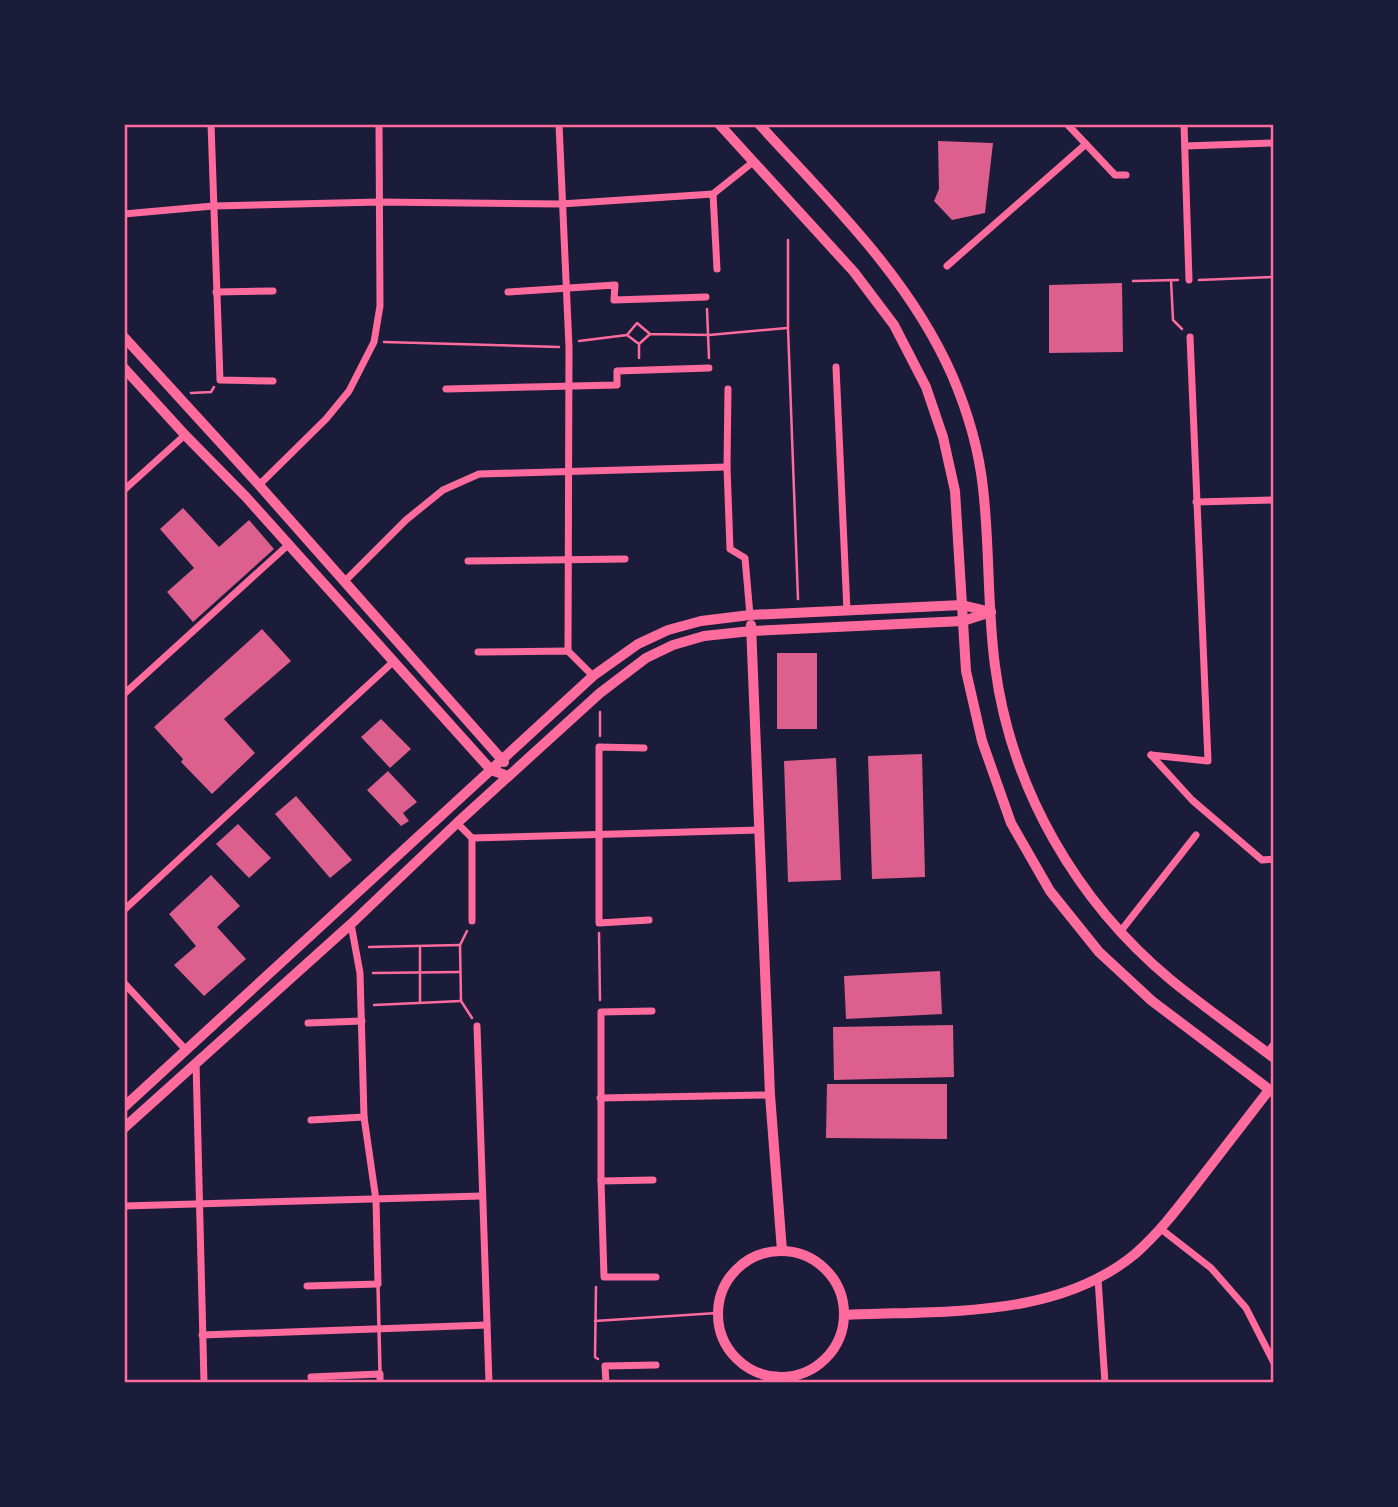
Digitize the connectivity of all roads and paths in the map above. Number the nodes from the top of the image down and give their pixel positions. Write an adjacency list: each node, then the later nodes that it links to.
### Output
1 (211, 124): 16 (street)
2 (380, 124): 14 (street)
3 (559, 124): 15 (street)
4 (719, 124): 11 (main road)
5 (759, 124): 63 (main road)
6 (1067, 124): 9 (street)
7 (1184, 124): 10 (street)
8 (1274, 143): 10 (street)
9 (1086, 144): 12 (street); 19 (street)
10 (1185, 146): 23 (street)
11 (753, 162): 13 (street); 61 (main road)
12 (1126, 175)
13 (713, 194): 15 (street); 20 (street)
14 (379, 202): 15 (street); 16 (street); 36 (street)
15 (561, 204): 25 (street)
16 (213, 206): 17 (street); 27 (street)
17 (124, 214)
18 (788, 240): 30 (path)
19 (947, 266)
20 (717, 269)
21 (1274, 277): 23 (path)
22 (1171, 280): 23 (path); 24 (path); 35 (path)
23 (1189, 280)
24 (1133, 281)
25 (566, 288): 28 (street); 29 (street); 37 (street)
26 (273, 291): 27 (street)
27 (216, 292): 41 (street)
28 (508, 292)
29 (706, 297): 33 (path)
30 (788, 328): 33 (path); 64 (path)
31 (650, 334): 32 (path); 32 (path); 33 (path)
32 (627, 335): 37 (path)
33 (709, 335): 40 (path)
34 (124, 337): 46 (street)
35 (1190, 337): 54 (street)
36 (374, 341): 37 (path); 50 (street)
37 (569, 345): 43 (street)
38 (836, 367): 62 (street)
39 (124, 368): 47 (street)
40 (709, 368): 43 (street)
41 (219, 380): 42 (street); 46 (path)
42 (273, 381)
43 (569, 387): 44 (street); 49 (street)
44 (446, 389)
45 (728, 389): 48 (street)
46 (174, 394): 50 (street)
47 (185, 435): 51 (street); 52 (street)
48 (727, 467): 49 (street); 65 (street)
49 (569, 470): 57 (street); 59 (street)
50 (259, 485): 52 (street); 59 (street)
51 (124, 490)
52 (246, 497): 55 (street)
53 (1274, 500): 54 (street)
54 (1196, 502): 84 (street)
55 (288, 545): 60 (street); 73 (street)
56 (625, 559): 57 (street)
57 (567, 560): 58 (street); 68 (street)
58 (468, 561)
59 (345, 581): 60 (street); 76 (street)
60 (333, 593): 70 (street)
61 (962, 606): 62 (street); 63 (street); 66 (main road)
62 (847, 611): 64 (street)
63 (991, 612): 66 (street); 90 (main road)
64 (799, 613): 65 (street)
65 (750, 615): 67 (street); 71 (street)
66 (963, 621): 67 (street); 109 (main road)
67 (751, 631): 72 (street); 80 (street)
68 (568, 651): 69 (street); 71 (street)
69 (478, 652)
70 (394, 661): 77 (street); 85 (street)
71 (593, 676): 76 (street)
72 (600, 693): 74 (path); 78 (street)
73 (124, 694)
74 (599, 747): 75 (street); 81 (street)
75 (644, 748)
76 (503, 759): 77 (street); 78 (street)
77 (491, 770): 78 (street); 106 (street)
78 (508, 776): 79 (street)
79 (457, 823): 83 (street); 89 (street)
80 (759, 831): 81 (street); 110 (street)
81 (600, 834): 83 (street); 88 (street)
82 (1196, 835): 90 (street)
83 (472, 838): 87 (street)
84 (1274, 859)
85 (124, 910)
86 (649, 920): 88 (street)
87 (472, 921): 91 (path)
88 (599, 922): 102 (path)
89 (351, 924): 92 (street); 108 (street)
90 (1120, 932): 107 (main road)
91 (460, 945): 93 (path); 94 (path)
92 (356, 947): 93 (path); 95 (street)
93 (420, 947): 96 (path)
94 (460, 972): 96 (path); 98 (path)
95 (360, 973): 96 (path); 100 (street)
96 (420, 974): 99 (path)
97 (124, 983): 106 (street)
98 (461, 1001): 99 (path); 105 (path)
99 (421, 1003): 100 (path)
100 (362, 1005): 103 (street)
101 (652, 1011): 102 (street)
102 (601, 1012): 111 (street)
103 (362, 1021): 104 (street); 113 (street)
104 (308, 1023)
105 (477, 1026): 118 (street)
106 (186, 1050): 108 (street); 112 (street)
107 (1272, 1051)
108 (196, 1062): 115 (street); 120 (street)
109 (1272, 1089): 122 (street)
110 (770, 1095): 111 (street); 123 (street)
111 (600, 1098): 117 (street)
112 (124, 1107)
113 (364, 1116): 114 (street); 119 (street)
114 (311, 1120)
115 (124, 1128)
116 (653, 1180): 117 (street)
117 (601, 1181): 124 (street)
118 (482, 1196): 119 (street); 132 (street)
119 (376, 1200): 120 (street); 127 (street)
120 (200, 1204): 121 (street); 134 (street)
121 (124, 1206)
122 (1161, 1229): 126 (street); 135 (street)
123 (782, 1251): 129 (street); 130 (street)
124 (604, 1277): 125 (street); 131 (path)
125 (656, 1277)
126 (1098, 1279): 130 (street); 144 (street)
127 (378, 1284): 128 (street); 133 (lane)
128 (307, 1286)
129 (718, 1313): 131 (path); 140 (street)
130 (844, 1315): 140 (street)
131 (595, 1321): 137 (path)
132 (487, 1325): 133 (street); 142 (street)
133 (380, 1329): 134 (street); 139 (lane)
134 (202, 1335): 141 (street)
135 (1274, 1363)
136 (656, 1365): 137 (street)
137 (605, 1366): 143 (street)
138 (311, 1377): 139 (street)
139 (380, 1378)
140 (780, 1380)
141 (204, 1383)
142 (489, 1383)
143 (606, 1383)
144 (1105, 1383)

